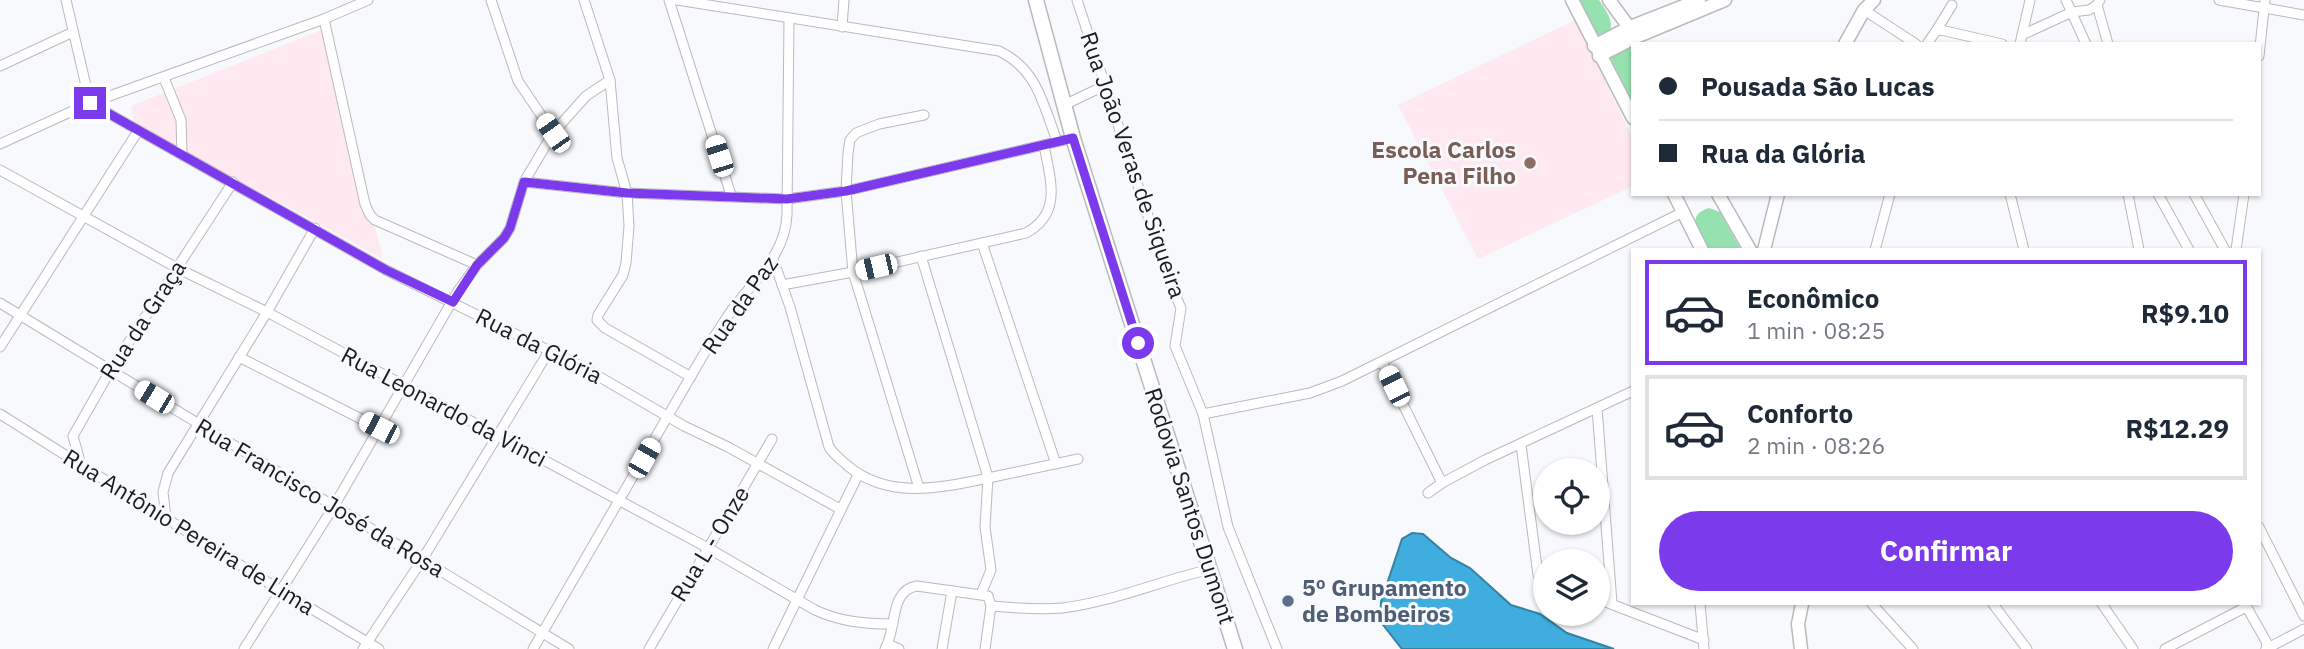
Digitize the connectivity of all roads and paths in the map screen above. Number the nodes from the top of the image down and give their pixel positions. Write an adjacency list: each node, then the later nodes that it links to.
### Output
1 (66, 0): 28 (street)
2 (369, 0): 25 (street)
3 (491, 0): 48 (street)
4 (584, 0): 41 (street)
5 (669, 0): 59 (street)
6 (677, 0): 24 (street)
7 (844, 0): 26 (street)
8 (1077, 0): 42 (street, Rua João Veras de Siqueira)
9 (1572, 0): 38 (main road)
10 (1609, 0): 29 (main road)
11 (1725, 0): 17 (main road)
12 (1874, 0): 21 (main road)
13 (2030, 0): 30 (street)
14 (2066, 0): 22 (street)
15 (2218, 0): 19 (street)
16 (1037, 2): 44 (highway, Rodovia Santos Dumont)
17 (1706, 2): 29 (main road)
18 (2098, 2): 22 (street); 36 (street)
19 (2264, 4): 23 (street); 37 (street)
20 (1952, 5): 27 (street)
21 (1864, 10): 31 (main road); 32 (street)
22 (2072, 12): 30 (street); 35 (street)
23 (2304, 15)
24 (789, 18): 26 (street); 69 (street, Rua da Paz)
25 (324, 19): 40 (street); 85 (street)
26 (842, 27): 50 (street)
27 (1938, 31): 33 (street); 34 (street)
28 (73, 32): 39 (street); 43 (street)
29 (1635, 36): 38 (main road)
30 (2021, 39)
31 (1846, 42)
32 (1913, 42)
33 (1929, 42)
34 (1992, 42)
35 (2085, 42)
36 (2108, 42)
37 (2260, 42)
38 (1597, 50): 45 (main road)
39 (0, 66)
40 (164, 78): 43 (street); 53 (street)
41 (610, 80): 48 (street); 58 (street)
42 (1106, 85): 44 (street); 103 (street, Rua João Veras de Siqueira)
43 (90, 103): 47 (street, Rua da Glória); 51 (street)
44 (1065, 104): 49 (highway, Rodovia Santos Dumont)
45 (1631, 114)
46 (924, 115): 57 (street)
47 (138, 131): 53 (street, Rua da Glória); 71 (street)
48 (553, 133): 56 (street)
49 (1073, 138): 50 (street); 127 (highway, Rodovia Santos Dumont)
50 (1057, 141): 52 (street)
51 (0, 144)
52 (1044, 145): 57 (street); 73 (street)
53 (182, 155): 55 (street, Rua da Glória)
54 (0, 170): 71 (street, Rua Leonardo da Vinci)
55 (233, 182): 72 (street, Rua da Glória); 86 (street, Rua da Graça)
56 (524, 182): 58 (street); 85 (street)
57 (846, 191): 69 (street); 87 (street)
58 (627, 193): 59 (street); 98 (street)
59 (731, 195): 69 (street)
60 (1675, 196): 70 (main road)
61 (1719, 196): 75 (main road)
62 (1778, 196): 76 (main road)
63 (1889, 196): 77 (street)
64 (2010, 196): 78 (street)
65 (2128, 196): 79 (street)
66 (2159, 196): 80 (street)
67 (2194, 196): 81 (street)
68 (2244, 196): 82 (street)
69 (787, 199): 84 (street, Rua da Paz)
70 (1683, 212): 74 (main road); 96 (street)
71 (84, 216): 86 (street, Rua Leonardo da Vinci); 92 (street)
72 (315, 229): 89 (street, Rua da Glória); 91 (street)
73 (982, 243): 83 (street); 112 (street)
74 (1701, 248)
75 (1749, 248)
76 (1764, 248)
77 (1876, 248)
78 (2024, 248)
79 (2139, 248)
80 (2188, 248)
81 (2224, 248)
82 (2236, 248)
83 (921, 256): 87 (street); 115 (street)
84 (773, 259): 88 (street); 98 (street, Rua da Paz)
85 (477, 265): 89 (street)
86 (177, 268): 91 (street, Rua Leonardo da Vinci); 97 (street, Rua da Graça)
87 (853, 272): 88 (street); 117 (street)
88 (782, 285): 114 (street)
89 (453, 302): 94 (street, Rua da Glória); 99 (street)
90 (0, 303): 92 (street, Rua Francisco José da Rosa)
91 (267, 312): 95 (street); 99 (street, Rua Leonardo da Vinci)
92 (20, 315): 93 (street); 97 (street, Rua Francisco José da Rosa)
93 (0, 347)
94 (549, 351): 104 (street, Rua da Glória); 107 (street)
95 (239, 357): 105 (street); 106 (street)
96 (1382, 362): 103 (street); 116 (street)
97 (110, 370): 105 (street, Rua Francisco José da Rosa); 113 (street, Rua da Graça)
98 (691, 377): 104 (street, Rua da Paz)
99 (404, 385): 106 (street); 107 (street, Rua Leonardo da Vinci)
100 (1631, 392): 101 (street)
101 (1597, 408): 109 (street); 132 (street)
102 (0, 414): 113 (street, Rua Antônio Pereira de Lima)
103 (1203, 414): 159 (street, Rua João Veras de Siqueira)
104 (669, 416): 111 (street, Rua da Glória); 119 (street, Rua da Paz)
105 (198, 423): 120 (street, Rua Francisco José da Rosa); 122 (street)
106 (379, 428): 120 (street)
107 (498, 436): 119 (street, Rua Leonardo da Vinci); 126 (street)
108 (772, 439): 111 (street, Rua L - Onze)
109 (1521, 445): 116 (street); 125 (street)
110 (1078, 459): 112 (street)
111 (758, 464): 121 (street, Rua da Glória); 124 (street, Rua L - Onze)
112 (1056, 464): 115 (street)
113 (80, 465): 122 (street, Rua Antônio Pereira de Lima)
114 (858, 475): 117 (street); 121 (street)
115 (988, 477): 117 (street); 130 (street)
116 (1442, 483): 118 (street)
117 (919, 488)
118 (1428, 493)
119 (620, 500): 124 (street, Rua Leonardo da Vinci); 145 (street, Rua da Paz)
120 (334, 506): 126 (street, Rua Francisco José da Rosa); 128 (street)
121 (840, 509): 131 (street)
122 (166, 518): 128 (street, Rua Antônio Pereira de Lima)
123 (2261, 531): 141 (street)
124 (708, 548): 131 (street, Rua Leonardo da Vinci); 153 (street, Rua L - Onze)
125 (1535, 549)
126 (422, 560): 145 (street, Rua Francisco José da Rosa); 146 (street)
127 (1212, 569): 133 (street); 158 (highway, Rodovia Santos Dumont)
128 (280, 590): 146 (street, Rua Antônio Pereira de Lima); 149 (street)
129 (952, 591): 130 (street); 142 (street); 156 (street)
130 (981, 594): 133 (street)
131 (797, 597): 142 (street, Rua Leonardo da Vinci); 154 (street)
132 (1612, 603): 147 (street)
133 (991, 604): 157 (street)
134 (1700, 605): 147 (street)
135 (1790, 605): 143 (main road)
136 (1802, 605): 143 (main road)
137 (1873, 605): 161 (street)
138 (1994, 605): 162 (street)
139 (2103, 605): 163 (street)
140 (2245, 605): 164 (street); 165 (street)
141 (2304, 615)
142 (893, 624): 148 (street)
143 (1798, 624): 160 (main road)
144 (2304, 629): 165 (street)
145 (542, 633): 151 (street, Rua da Paz); 152 (street, Rua Francisco José da Rosa)
146 (366, 645): 150 (street, Rua Antônio Pereira de Lima)
147 (1704, 645)
148 (887, 647): 155 (street)
149 (244, 649)
150 (379, 649)
151 (533, 649)
152 (569, 649)
153 (649, 649)
154 (774, 649)
155 (899, 649)
156 (942, 649)
157 (985, 649)
158 (1236, 649)
159 (1277, 649)
160 (1801, 649)
161 (1913, 649)
162 (2027, 649)
163 (2133, 649)
164 (2165, 649)
165 (2266, 649)

